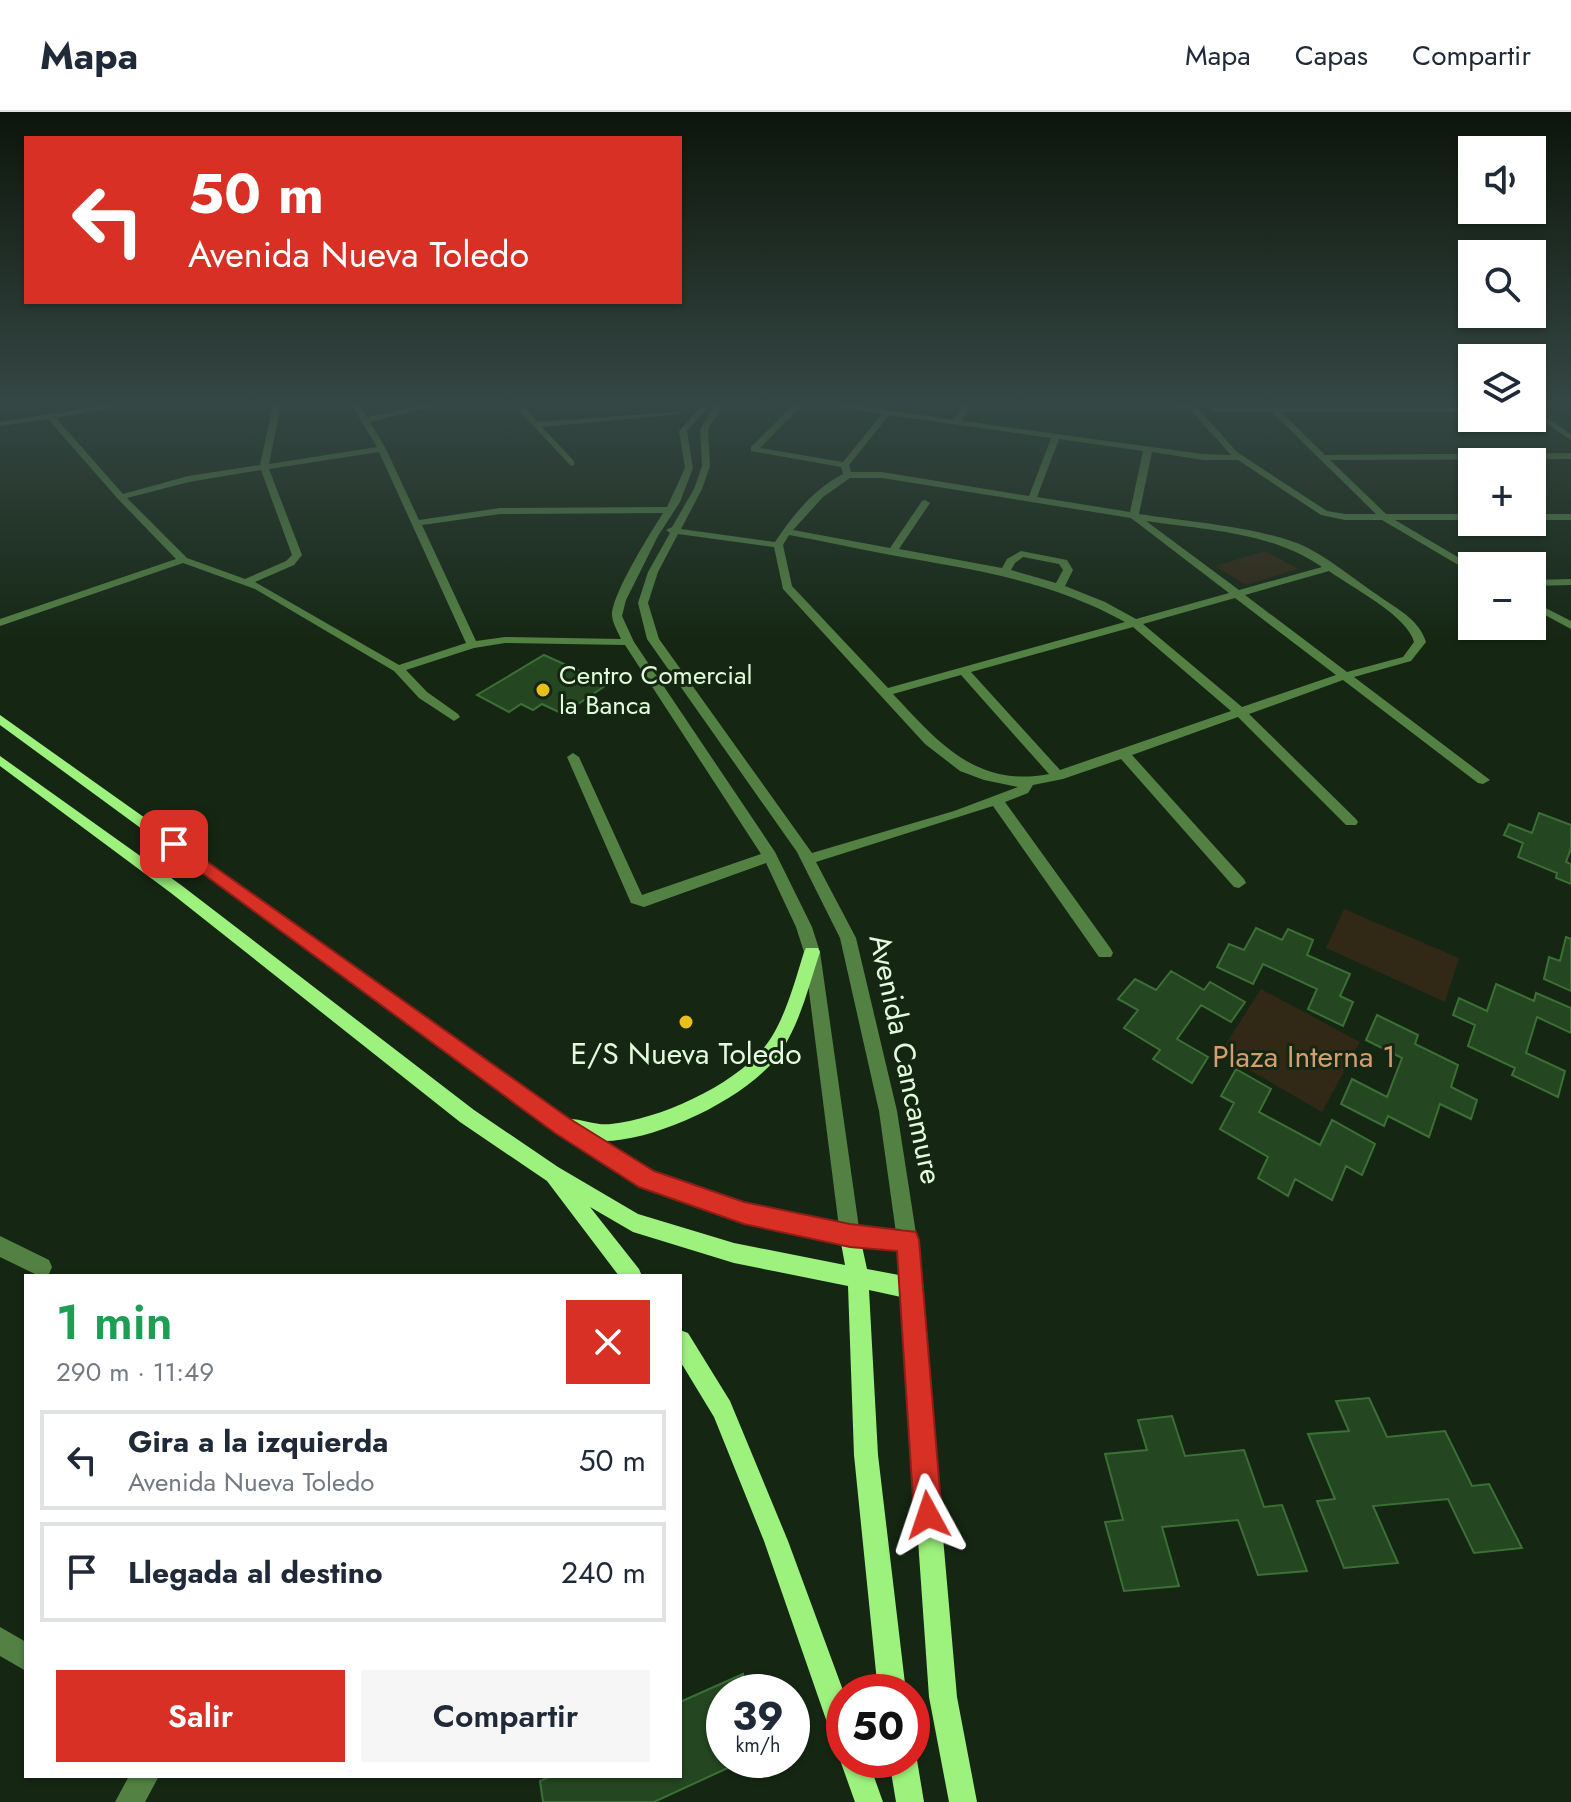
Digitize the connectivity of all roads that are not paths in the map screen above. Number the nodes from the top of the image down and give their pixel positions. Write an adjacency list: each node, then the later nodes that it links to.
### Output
1 (109, 483): 13 (street)
2 (174, 483): 13 (street)
3 (270, 483): 30 (street)
4 (398, 483): 22 (street)
5 (683, 483): 21 (street)
6 (699, 483): 23 (street, Avenida Cancamure)
7 (834, 483): 24 (street)
8 (931, 483): 14 (street)
9 (1038, 483): 14 (street)
10 (1141, 483): 16 (street)
11 (1278, 483): 17 (street)
12 (1350, 483): 17 (street)
13 (121, 497): 26 (street)
14 (1032, 499): 16 (street)
15 (925, 503): 25 (street)
16 (1134, 516): 28 (street); 34 (street)
17 (1384, 517): 18 (street); 27 (street)
18 (1458, 517)
19 (1546, 517): 20 (street)
20 (1571, 517)
21 (663, 519): 22 (street); 23 (street); 39 (street)
22 (416, 523): 40 (street)
23 (680, 526): 24 (street); 57 (street, Avenida Cancamure)
24 (783, 538): 25 (street); 44 (street)
25 (892, 552): 29 (street)
26 (183, 560): 30 (street); 37 (street)
27 (1458, 562)
28 (1332, 567): 34 (street); 43 (street)
29 (1005, 572): 33 (street); 33 (street)
30 (246, 582): 41 (street)
31 (1571, 582): 32 (street)
32 (1546, 583)
33 (1059, 587): 36 (street)
34 (1236, 594): 36 (street); 43 (street)
35 (1546, 612): 38 (street)
36 (1134, 622): 42 (street); 45 (street)
37 (0, 623)
38 (1571, 626)
39 (628, 642): 40 (street); 56 (street)
40 (472, 645): 41 (street)
41 (398, 669): 46 (street)
42 (964, 671): 44 (street); 51 (street)
43 (1344, 676): 45 (street); 52 (street)
44 (888, 692): 53 (street)
45 (1241, 713): 48 (street); 55 (street)
46 (454, 717)
47 (0, 719): 61 (main road)
48 (1124, 754): 51 (street); 58 (street)
49 (573, 757): 56 (street)
50 (0, 760): 62 (main road)
51 (1058, 776): 53 (street)
52 (1483, 780)
53 (1028, 782): 54 (street)
54 (996, 800): 57 (street); 60 (street)
55 (1351, 822)
56 (770, 856): 59 (street)
57 (808, 859): 64 (street, Avenida Cancamure)
58 (1239, 883)
59 (812, 952): 61 (main road); 63 (street)
60 (1105, 953)
61 (563, 1126): 63 (main road)
62 (551, 1173): 67 (main road); 68 (main road)
63 (850, 1235): 64 (main road); 68 (main road)
64 (907, 1240): 69 (main road, Avenida Cancamure)
65 (0, 1246): 66 (street)
66 (42, 1267)
67 (630, 1274)
68 (858, 1279): 69 (main road); 73 (main road)
69 (910, 1288): 81 (main road, Avenida Cancamure)
70 (682, 1344): 74 (main road)
71 (0, 1640): 72 (street)
72 (24, 1657)
73 (890, 1674)
74 (826, 1681)
75 (144, 1778): 78 (street)
76 (860, 1778): 79 (main road)
77 (906, 1778): 80 (main road)
78 (129, 1802)
79 (869, 1802)
80 (910, 1802)
81 (963, 1802)

